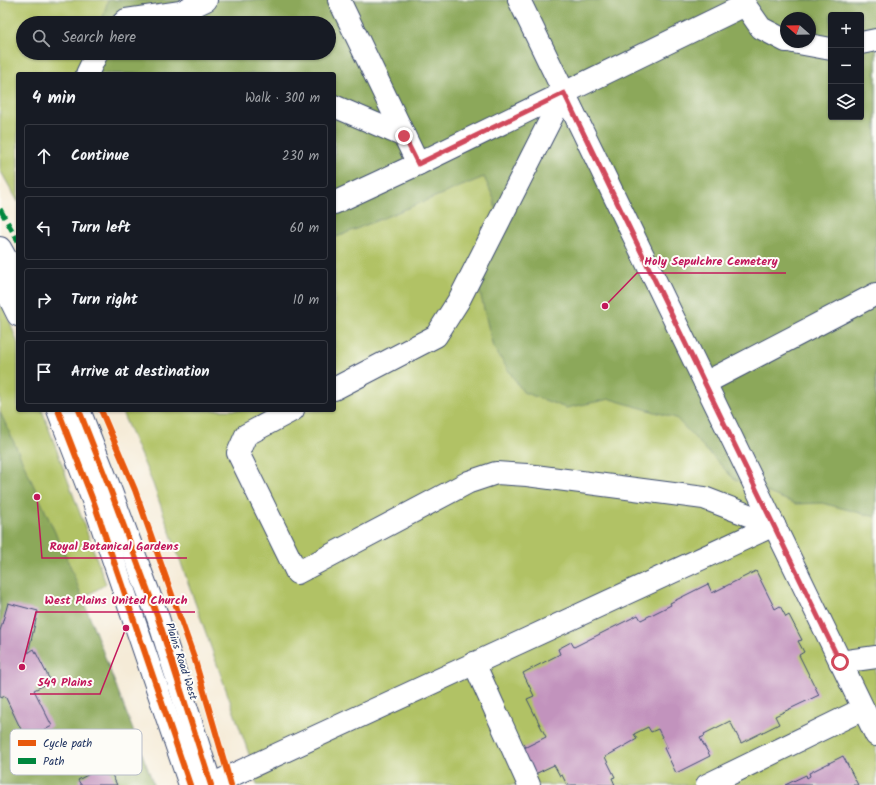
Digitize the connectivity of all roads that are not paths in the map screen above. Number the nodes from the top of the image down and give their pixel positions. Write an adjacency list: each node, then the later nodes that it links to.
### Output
1 (206, 0): 5 (main road)
2 (339, 0): 15 (main road)
3 (519, 0): 13 (main road)
4 (744, 3): 6 (main road); 13 (main road)
5 (154, 16)
6 (780, 38)
7 (876, 40): 8 (main road)
8 (864, 42)
9 (816, 46): 10 (main road)
10 (828, 48)
11 (94, 60): 12 (main road)
12 (88, 72)
13 (564, 93): 16 (main road); 23 (main road); 24 (main road)
14 (336, 107): 15 (main road)
15 (404, 136): 16 (main road)
16 (418, 164): 17 (main road)
17 (336, 202)
18 (0, 248): 19 (main road)
19 (16, 276)
20 (0, 279): 22 (main road)
21 (876, 294): 23 (main road)
22 (16, 311)
23 (705, 383): 28 (main road)
24 (336, 388)
25 (59, 412): 34 (main road)
26 (80, 412): 35 (main road, Plains Road West)
27 (289, 412): 28 (main road)
28 (774, 525): 30 (main road); 31 (main road)
29 (876, 657): 30 (main road)
30 (840, 662): 32 (main road)
31 (474, 663): 35 (main road); 36 (main road)
32 (864, 709): 33 (main road); 37 (main road)
33 (876, 735)
34 (190, 785)
35 (211, 785)
36 (529, 785)
37 (707, 785)

